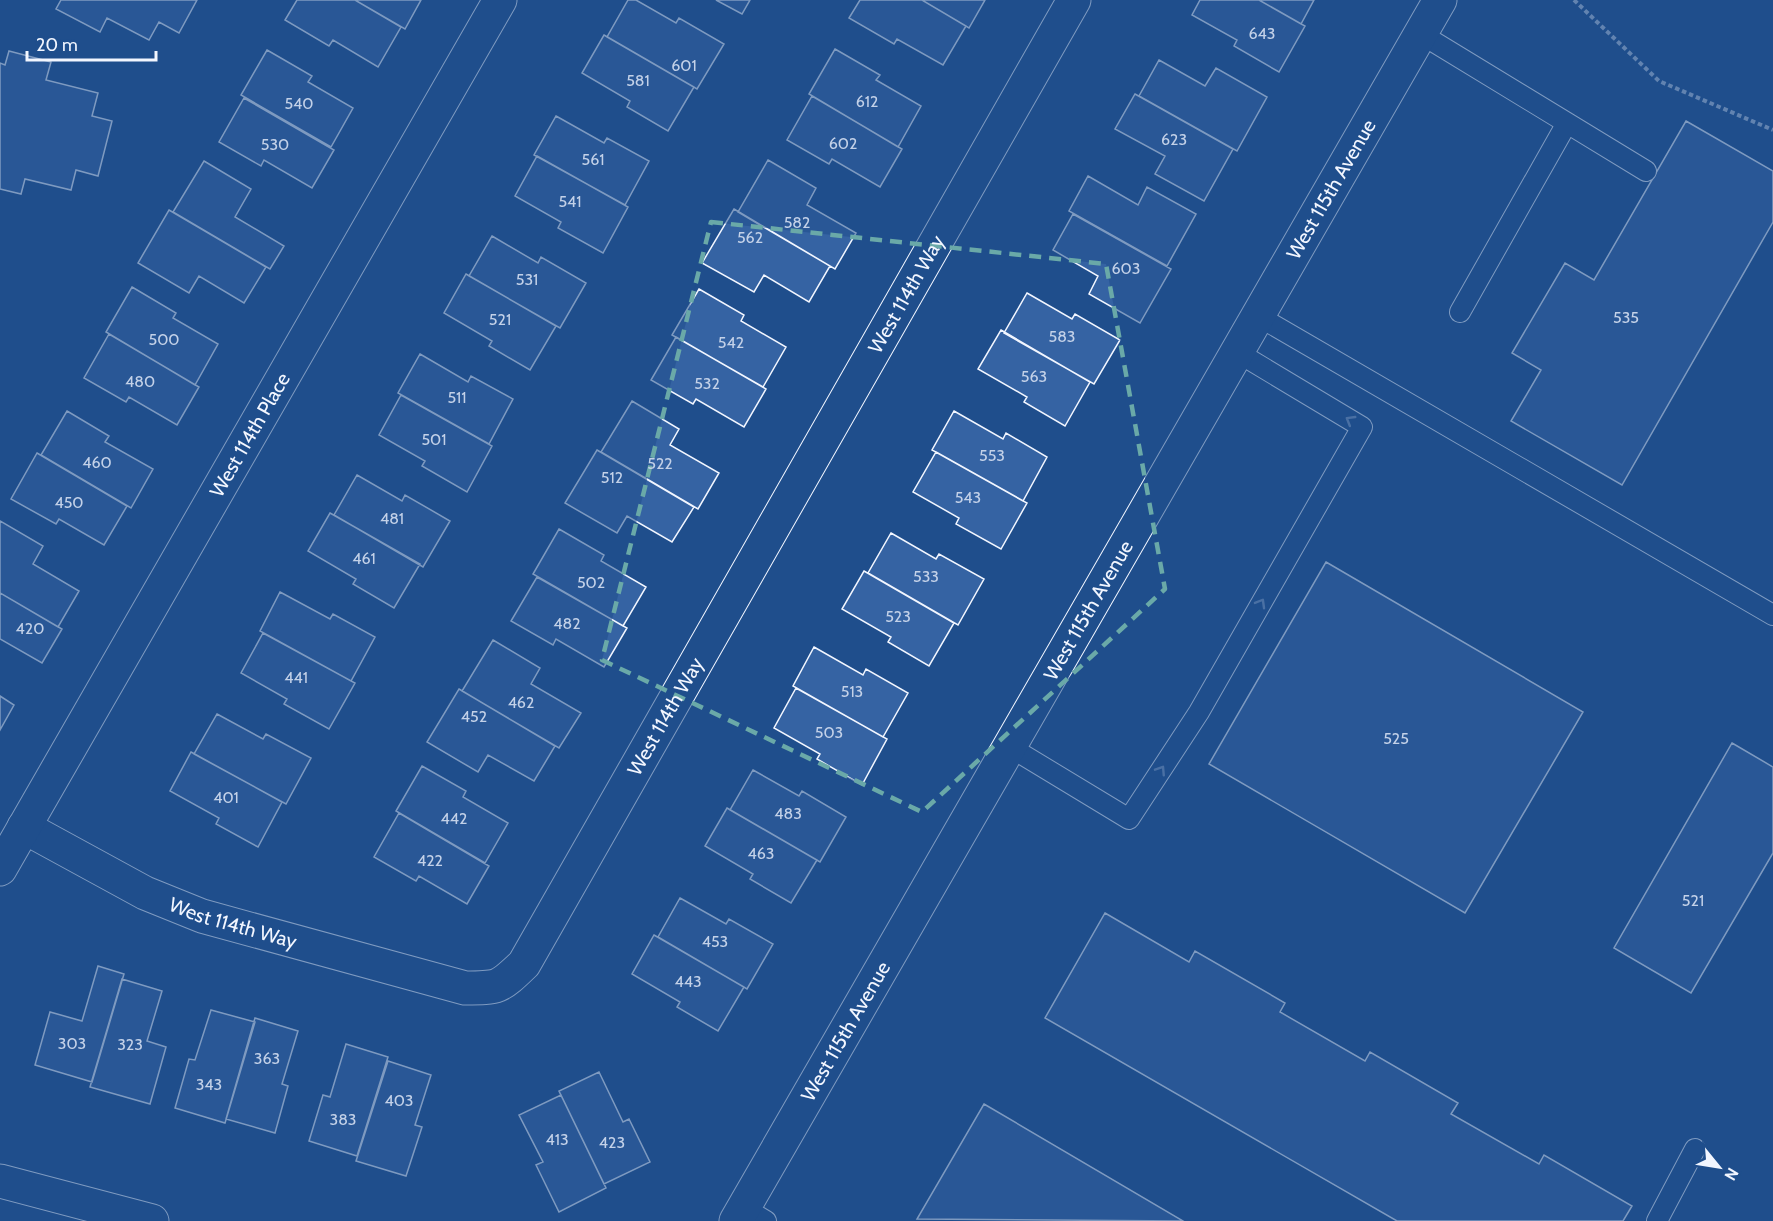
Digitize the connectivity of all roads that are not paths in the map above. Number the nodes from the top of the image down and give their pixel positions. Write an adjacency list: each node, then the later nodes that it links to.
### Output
1 (500, 0): 12 (street, West 114th Place)
2 (1074, 0): 12 (street, West 114th Way)
3 (1440, 0): 4 (street, West 115th Avenue)
4 (1420, 34): 5 (lane); 8 (street, West 115th Avenue)
5 (1568, 123): 6 (lane); 7 (lane)
6 (1646, 171)
7 (1460, 312)
8 (1258, 316): 9 (street, West 115th Avenue); 10 (lane)
9 (1237, 352): 11 (street, West 115th Avenue); 11 (lane, one-way to 9)
10 (1773, 615)
11 (1010, 747): 16 (street, West 115th Avenue)
12 (24, 826): 13 (street, West 114th Place)
13 (0, 869)
14 (1695, 1149): 18 (lane)
15 (0, 1181): 17 (street)
16 (749, 1217)
17 (152, 1221)
18 (1657, 1221)

